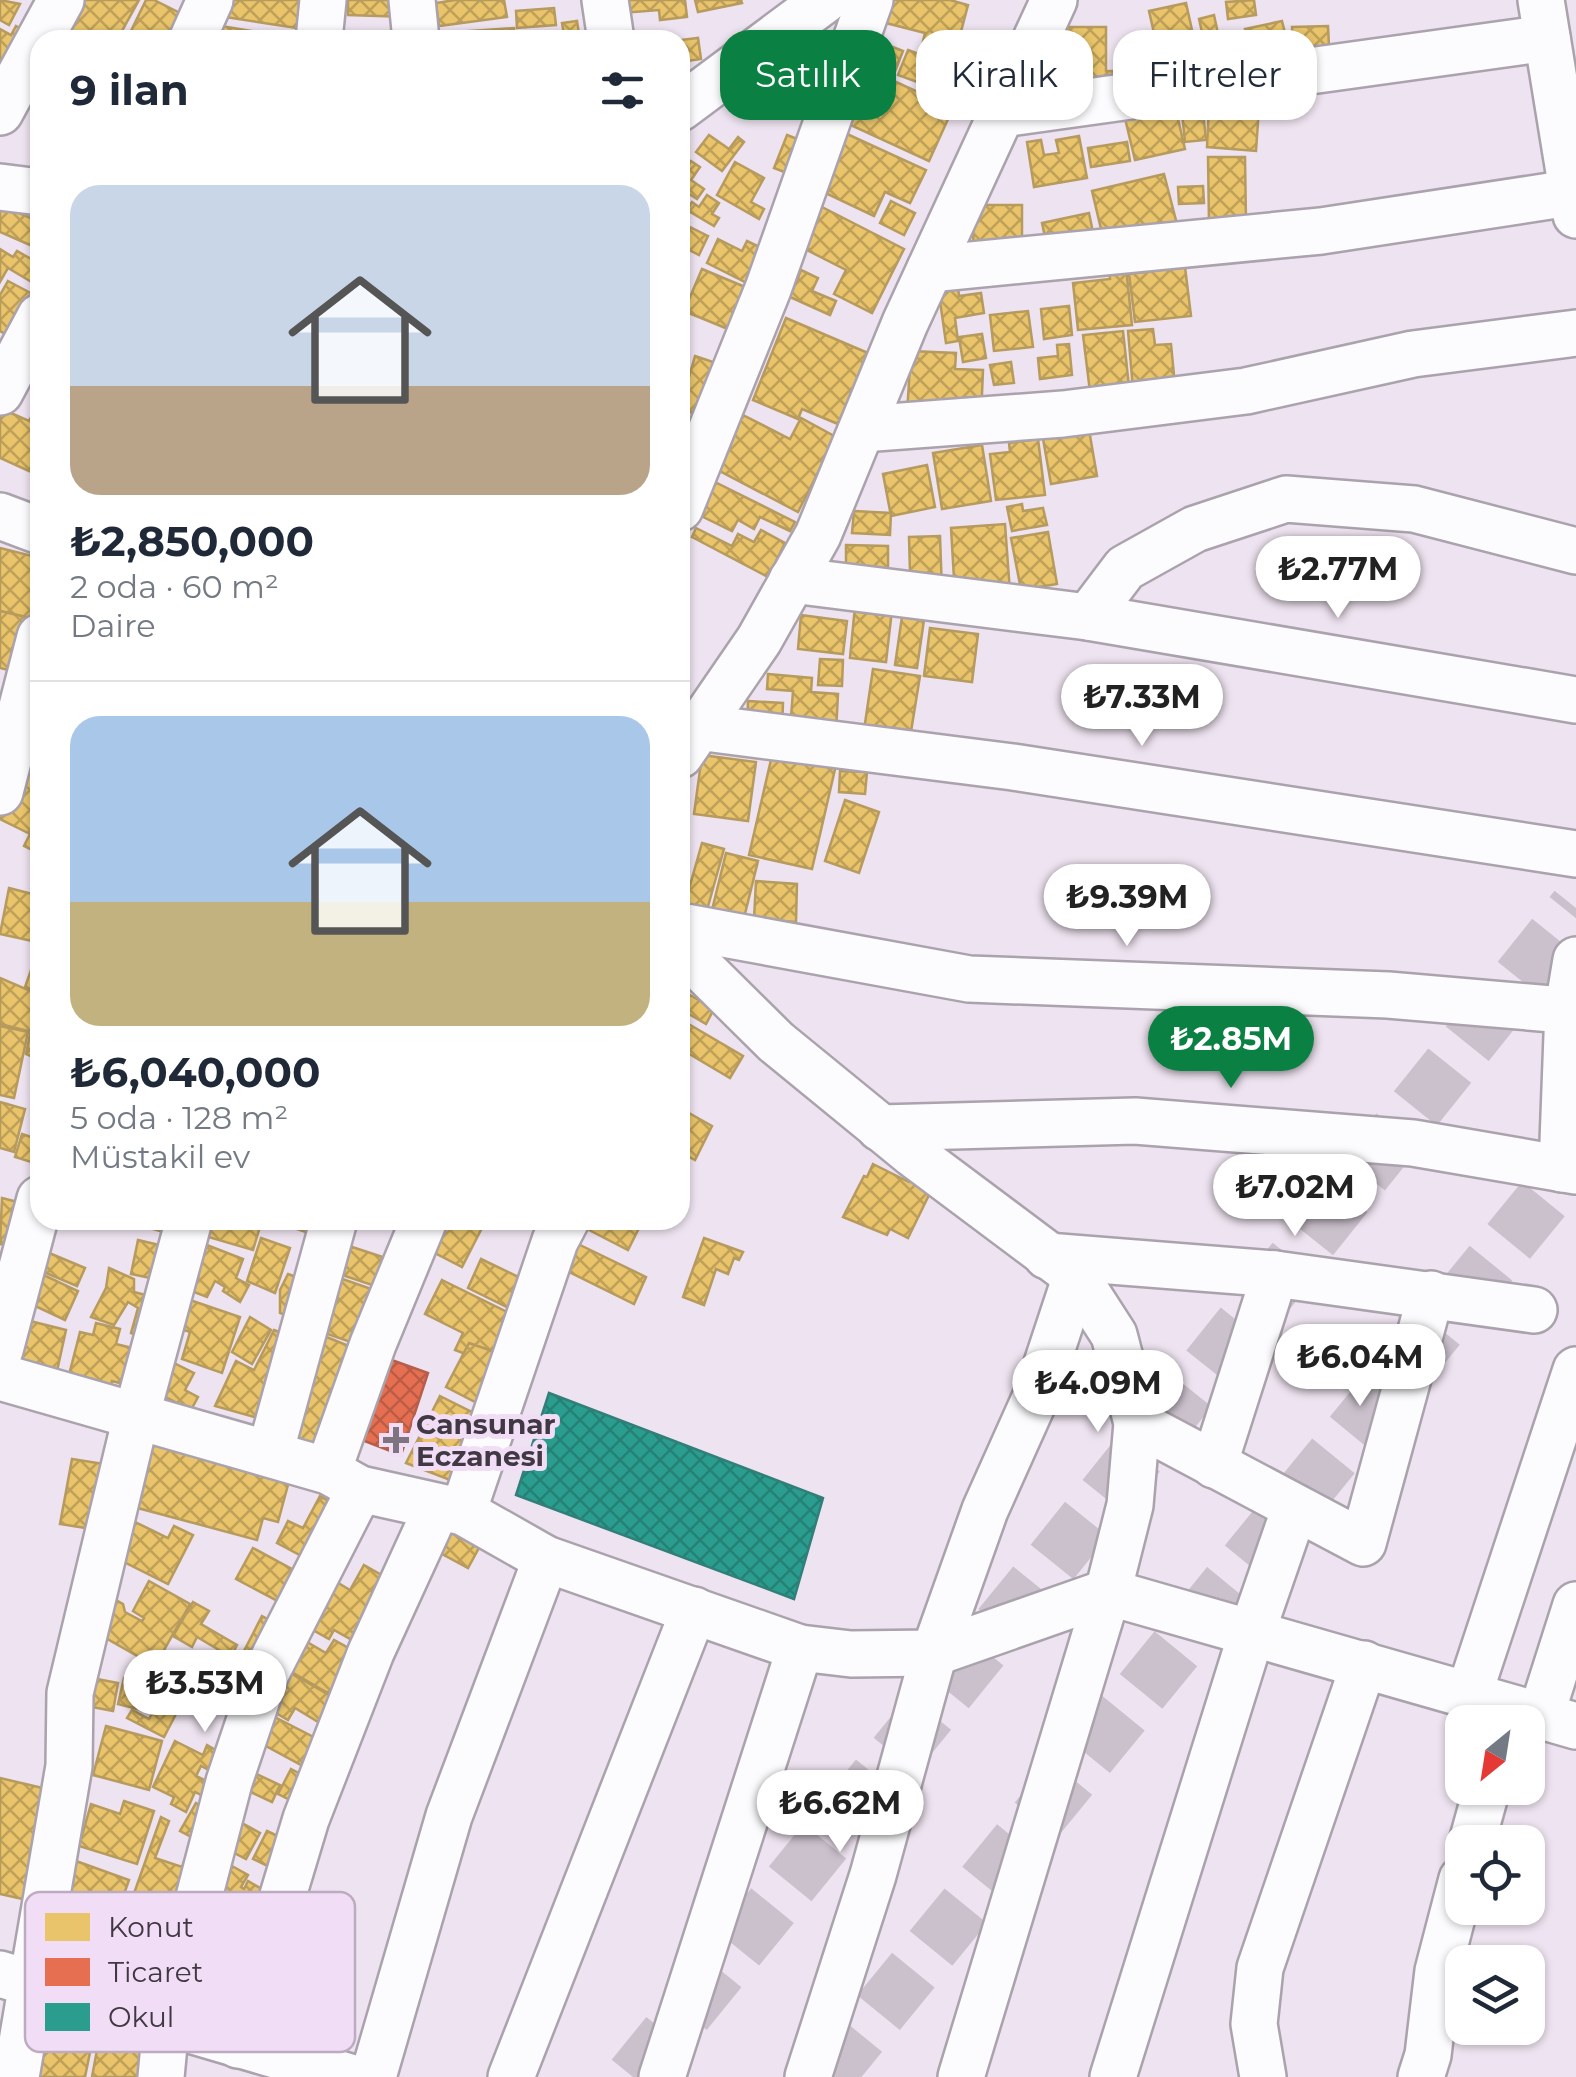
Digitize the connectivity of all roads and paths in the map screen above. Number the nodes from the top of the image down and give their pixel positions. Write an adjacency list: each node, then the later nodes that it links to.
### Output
1 (62, 0): 9 (street)
2 (210, 0): 10 (street)
3 (323, 0): 11 (street)
4 (412, 0): 12 (street)
5 (605, 0): 13 (street)
6 (825, 0): 17 (street)
7 (870, 0): 29 (street)
8 (1054, 0): 14 (street)
9 (45, 30)
10 (196, 30)
11 (320, 30)
12 (415, 30)
13 (610, 30)
14 (1040, 30)
15 (1553, 35): 18 (street); 23 (street)
16 (30, 58): 19 (street)
17 (690, 101)
18 (1093, 101)
19 (0, 112)
20 (999, 120): 24 (street)
21 (0, 187): 22 (street)
22 (30, 191)
23 (1575, 200): 24 (street)
24 (930, 269): 28 (street)
25 (1576, 333): 28 (street)
26 (30, 336): 27 (street)
27 (0, 392)
28 (862, 429): 33 (street)
29 (690, 483)
30 (0, 516): 31 (street)
31 (30, 527)
32 (1576, 551): 34 (street)
33 (792, 580): 34 (street); 37 (street)
34 (1088, 617): 36 (street)
35 (30, 676): 39 (street)
36 (1576, 700)
37 (690, 738)
38 (690, 741): 40 (street)
39 (0, 792)
40 (1576, 854)
41 (690, 957): 44 (street)
42 (1576, 960): 44 (street)
43 (690, 962): 45 (street)
44 (1572, 1010): 46 (street)
45 (880, 1128): 46 (street); 52 (street)
46 (1569, 1170)
47 (32, 1230): 56 (street)
48 (185, 1230): 59 (street)
49 (331, 1230): 61 (street)
50 (420, 1230): 63 (street)
51 (561, 1230): 65 (street)
52 (1062, 1266): 53 (street); 60 (street); 72 (street)
53 (1275, 1274): 54 (street); 62 (street)
54 (1430, 1294): 55 (street); 64 (street)
55 (1534, 1310)
56 (0, 1350)
57 (1576, 1370): 75 (street)
58 (0, 1377): 59 (street)
59 (136, 1417): 61 (street); 77 (street)
60 (1137, 1422): 62 (street); 67 (street)
61 (270, 1453): 63 (street)
62 (1214, 1465): 64 (street)
63 (344, 1480): 65 (street); 78 (street)
64 (1295, 1508): 70 (street)
65 (450, 1510): 66 (street); 79 (street)
66 (546, 1559): 69 (street); 85 (street)
67 (1108, 1592): 70 (street); 72 (street); 91 (street)
68 (1576, 1605): 76 (street)
69 (694, 1610): 71 (street); 88 (street)
70 (1252, 1632): 73 (street); 92 (street)
71 (800, 1648): 72 (street); 89 (street)
72 (934, 1653): 90 (street)
73 (1364, 1664): 74 (street); 93 (street)
74 (1497, 1705)
75 (1521, 1705)
76 (1524, 1705)
77 (38, 1892)
78 (200, 1892)
79 (284, 1892)
80 (1450, 1925): 94 (street)
81 (25, 1946): 82 (street)
82 (17, 1979): 86 (street)
83 (163, 2052): 87 (street)
84 (264, 2052): 85 (street)
85 (351, 2076)
86 (16, 2077)
87 (161, 2077)
88 (511, 2077)
89 (662, 2077)
90 (808, 2077)
91 (960, 2077)
92 (1113, 2077)
93 (1264, 2077)
94 (1421, 2077)

